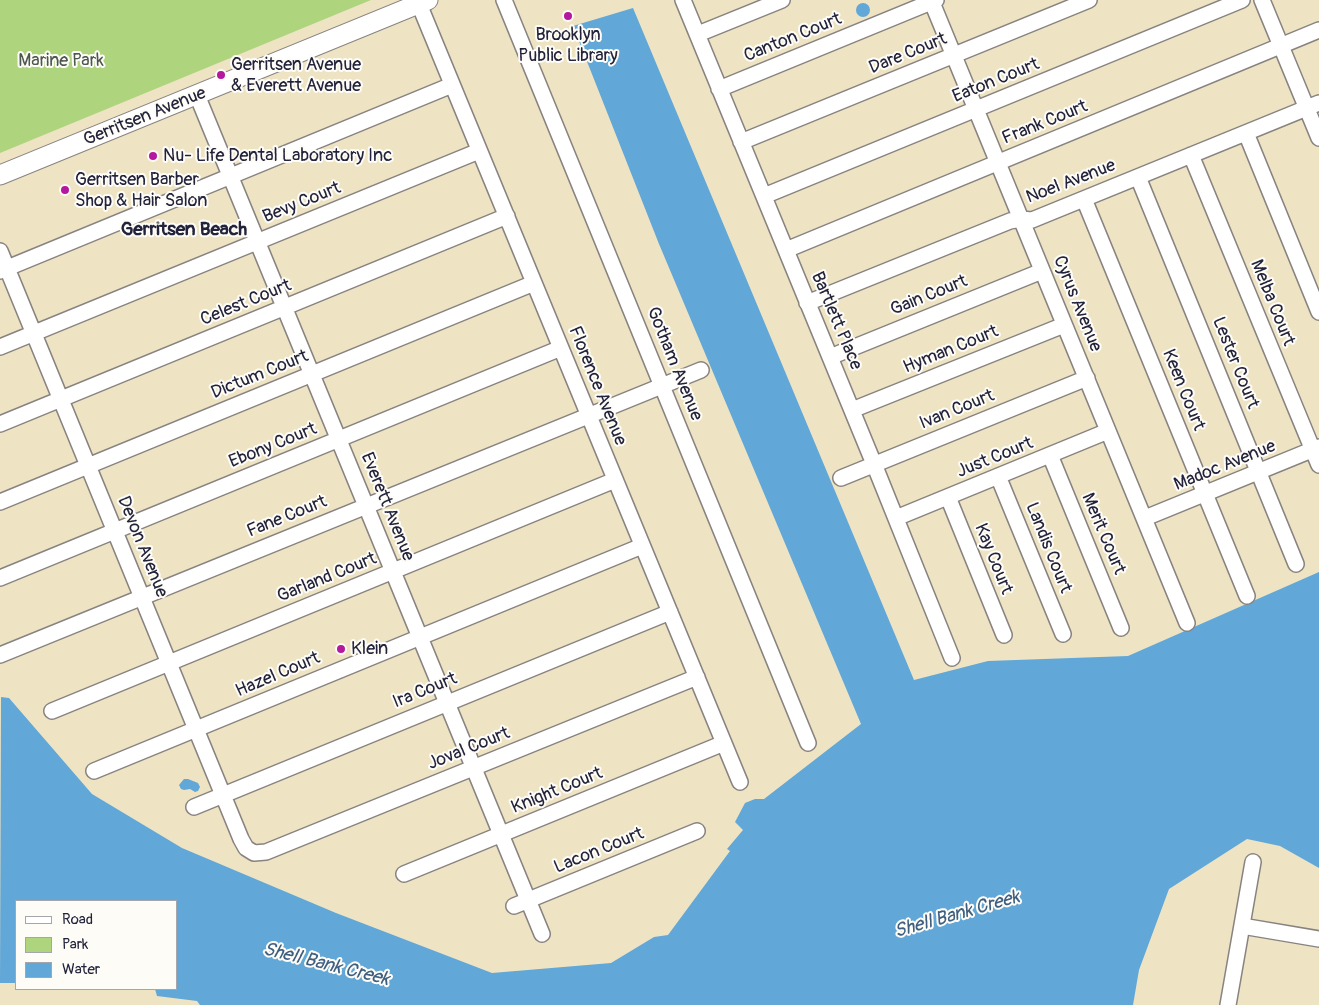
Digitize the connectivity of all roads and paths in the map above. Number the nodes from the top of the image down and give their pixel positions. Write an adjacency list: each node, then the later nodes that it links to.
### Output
1 (504, 0): 48 (street, Gotham Avenue)
2 (684, 0): 10 (street, Bartlett Place)
3 (782, 0): 10 (street)
4 (1089, 0): 12 (street, Dare Court)
5 (1242, 0): 17 (street, Eaton Court)
6 (1262, 0): 11 (street)
7 (933, 1): 12 (street, Cyrus Avenue); 14 (street, Canton Court)
8 (423, 2): 13 (street, Florence Avenue); 15 (main road, Gerritsen Avenue)
9 (1319, 30): 11 (street, Frank Court)
10 (698, 34): 14 (street, Bartlett Place)
11 (1281, 46): 16 (street); 23 (street, Frank Court)
12 (954, 55): 17 (street, Cyrus Avenue); 20 (street, Dare Court)
13 (452, 85): 21 (street, Florence Avenue); 25 (street)
14 (720, 89): 20 (street, Bartlett Place)
15 (197, 95): 24 (main road, Gerritsen Avenue); 25 (street, Everett Avenue)
16 (1313, 105): 18 (street, Noel Avenue); 19 (street)
17 (976, 109): 23 (street, Cyrus Avenue); 27 (street, Eaton Court)
18 (1246, 133): 22 (street, Noel Avenue); 39 (street)
19 (1319, 138)
20 (741, 142): 27 (street, Bartlett Place)
21 (479, 151): 29 (street, Florence Avenue); 31 (street, Bevy Court)
22 (1191, 155): 26 (street, Noel Avenue); 55 (street, Melba Court)
23 (998, 162): 30 (street, Cyrus Avenue); 32 (street, Frank Court)
24 (0, 176)
25 (230, 176): 31 (street, Everett Avenue); 34 (street)
26 (1138, 177): 28 (street, Noel Avenue); 60 (street, Lester Court)
27 (764, 196): 32 (street, Bartlett Place)
28 (1084, 199): 30 (street, Noel Avenue); 64 (street, Keen Court)
29 (506, 216): 36 (street, Florence Avenue); 38 (street, Celest Court)
30 (1021, 219): 35 (street, Cyrus Avenue); 37 (street, Noel Avenue)
31 (257, 242): 38 (street, Everett Avenue); 41 (street, Bevy Court)
32 (786, 250): 37 (street, Bartlett Place)
33 (0, 252): 34 (street, Devon Avenue)
34 (4, 269): 41 (street, Devon Avenue)
35 (1042, 271): 40 (street, Cyrus Avenue); 44 (street, Gain Court)
36 (534, 283): 43 (street, Florence Avenue); 46 (street, Dictum Court)
37 (807, 303): 44 (street, Bartlett Place)
38 (284, 308): 46 (street, Everett Avenue); 49 (street, Celest Court)
39 (1319, 312)
40 (1064, 325): 47 (street, Cyrus Avenue); 50 (street, Hyman Court)
41 (34, 333): 42 (street, Bevy Court); 49 (street, Devon Avenue)
42 (0, 347)
43 (561, 348): 51 (street, Florence Avenue); 54 (street, Ebony Court)
44 (830, 357): 50 (street, Bartlett Place)
45 (701, 370): 48 (street, Fane Court)
46 (312, 374): 54 (street, Everett Avenue); 59 (street, Dictum Court)
47 (1086, 378): 53 (street, Cyrus Avenue); 57 (street, Ivan Court)
48 (662, 386): 51 (street, Fane Court); 91 (street, Gotham Avenue)
49 (61, 399): 52 (street, Celest Court); 59 (street, Devon Avenue)
50 (852, 410): 57 (street, Bartlett Place)
51 (589, 415): 63 (street, Florence Avenue); 67 (street, Fane Court)
52 (0, 424)
53 (1108, 431): 56 (street, Just Court); 69 (street, Cyrus Avenue)
54 (338, 439): 67 (street, Everett Avenue); 70 (street, Ebony Court)
55 (1316, 449): 58 (street, Melba Court); 60 (street, Madoc Avenue)
56 (1050, 455): 61 (street, Just Court); 79 (street, Merit Court)
57 (874, 464): 62 (street, Ivan Court); 68 (street, Bartlett Place)
58 (1319, 464)
59 (88, 465): 66 (street, Dictum Court); 70 (street, Devon Avenue)
60 (1259, 472): 64 (street, Madoc Avenue); 72 (street, Lester Court)
61 (998, 476): 65 (street, Just Court); 80 (street, Landis Court)
62 (841, 478)
63 (615, 480): 71 (street, Florence Avenue); 73 (street, Garland Court)
64 (1205, 494): 69 (street, Madoc Avenue); 75 (street, Keen Court)
65 (948, 498): 68 (street, Just Court); 81 (street, Kay Court)
66 (0, 502)
67 (366, 505): 73 (street, Everett Avenue); 76 (street, Fane Court)
68 (896, 518): 84 (street, Bartlett Place)
69 (1145, 518): 78 (street, Cyrus Avenue)
70 (115, 531): 74 (street, Ebony Court); 76 (street, Devon Avenue)
71 (642, 546): 77 (street, Florence Avenue); 82 (street, Hazel Court)
72 (1296, 564)
73 (393, 571): 82 (street, Everett Avenue); 85 (street, Garland Court)
74 (0, 578)
75 (1247, 596)
76 (142, 597): 83 (street, Fane Court); 85 (street, Devon Avenue)
77 (670, 612): 86 (street, Florence Avenue); 87 (street, Ira Court)
78 (1187, 623)
79 (1121, 628)
80 (1064, 634)
81 (1004, 635)
82 (420, 636): 87 (street, Everett Avenue); 89 (street, Hazel Court)
83 (0, 655)
84 (952, 658)
85 (169, 663): 88 (street, Garland Court); 89 (street, Devon Avenue)
86 (697, 677): 90 (street, Florence Avenue); 92 (street, Joval Court)
87 (447, 702): 92 (street, Everett Avenue); 95 (street, Ira Court)
88 (52, 711)
89 (196, 730): 93 (street, Hazel Court); 95 (street, Devon Avenue)
90 (724, 743): 94 (street, Florence Avenue); 98 (street, Knight Court)
91 (808, 743)
92 (474, 768): 98 (street, Everett Avenue); 99 (street, Joval Court)
93 (94, 771)
94 (740, 782)
95 (223, 794): 96 (street, Ira Court); 99 (street, Devon Avenue)
96 (194, 807)
97 (697, 831): 102 (street, Lacon Court)
98 (501, 835): 101 (street, Knight Court); 102 (street, Everett Avenue)
99 (254, 853)
100 (1253, 862): 103 (street)
101 (404, 874)
102 (521, 903): 104 (street, Everett Avenue)
103 (1242, 926): 105 (street); 106 (street)
104 (542, 934)
105 (1319, 939)
106 (1228, 1005)

